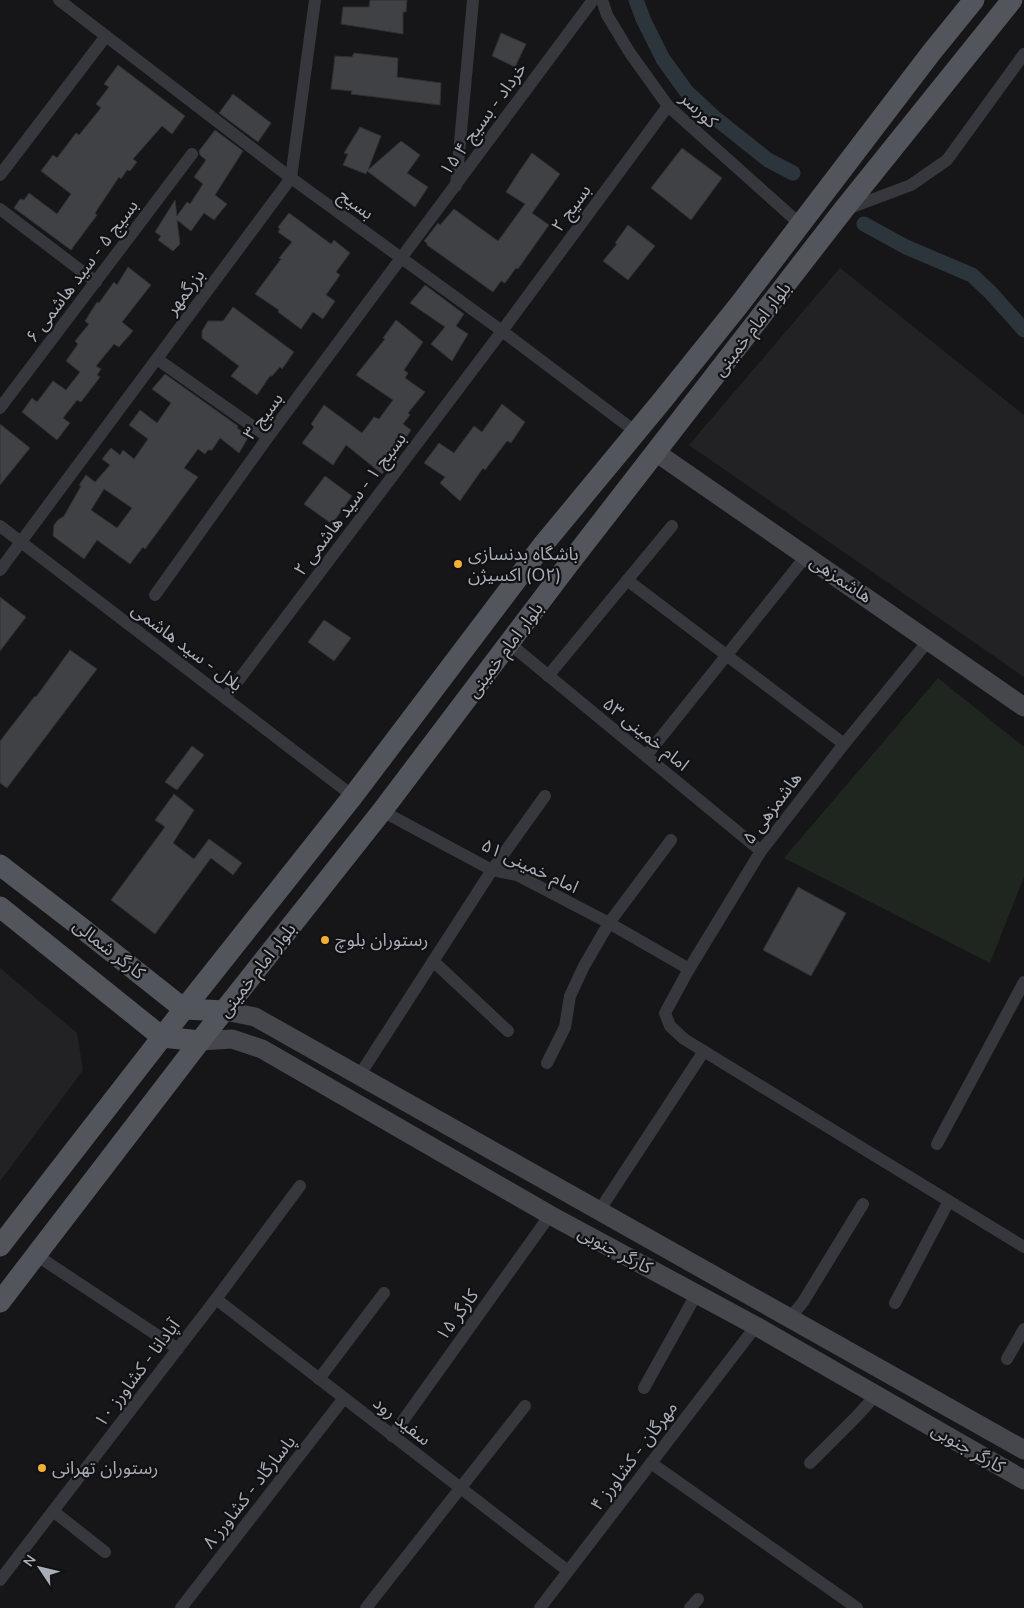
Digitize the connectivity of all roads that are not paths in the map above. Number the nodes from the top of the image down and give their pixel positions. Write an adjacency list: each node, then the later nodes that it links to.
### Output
1 (59, 0): 8 (street, بسیج)
2 (314, 0): 13 (street, بزرگمهر)
3 (473, 0): 14 (street)
4 (592, 0): 14 (street, ۱۵ خرداد - بسیج ۴)
5 (602, 0): 10 (street, کورسر)
6 (974, 0): 17 (main road, بلوار امام خمینی)
7 (1012, 0): 16 (main road, بلوار امام خمینی)
8 (106, 36): 12 (street); 13 (street, بسیج)
9 (1024, 54): 16 (street)
10 (668, 106): 17 (street, کورسر); 20 (street, بسیج ۲)
11 (192, 154): 19 (street, بسیج ۵ - سید هاشمی ۶)
12 (0, 175)
13 (292, 178): 18 (street, بسیج); 21 (street, بزرگمهر)
14 (456, 186): 18 (street, ۱۵ خرداد - بسیج ۴)
15 (0, 209): 19 (street)
16 (844, 210): 25 (main road, بلوار امام خمینی)
17 (800, 224): 23 (main road, بلوار امام خمینی)
18 (402, 259): 20 (street, بسیج); 24 (street, بسیج ۳)
19 (96, 282): 22 (street, بسیج ۵ - سید هاشمی ۶)
20 (502, 331): 23 (street, بسیج); 37 (street, بسیج ۱ - سید هاشمی ۲)
21 (157, 359): 24 (street); 28 (street, بزرگمهر)
22 (0, 408)
23 (636, 432): 41 (main road, بلوار امام خمینی)
24 (268, 437): 32 (street, بسیج ۳)
25 (656, 453): 29 (main road, هاشمزهی); 34 (main road, بلوار امام خمینی)
26 (0, 526): 28 (street, بلال - سید هاشمی)
27 (672, 526): 31 (street)
28 (21, 542): 30 (street, بزرگمهر); 37 (street, بلال - سید هاشمی)
29 (806, 556): 33 (main road, هاشمزهی); 35 (street)
30 (0, 570)
31 (628, 580): 35 (street); 36 (street)
32 (155, 595)
33 (929, 640): 38 (main road, هاشمزهی); 39 (street, هاشمزهی ۵)
34 (510, 644): 36 (street, امام خمینی ۵۳); 43 (main road, بلوار امام خمینی)
35 (727, 655): 39 (street); 40 (street)
36 (548, 676): 40 (street, امام خمینی ۵۳)
37 (225, 698): 41 (street, بلال - سید هاشمی)
38 (1024, 707)
39 (844, 744): 45 (street, هاشمزهی ۵)
40 (646, 756): 45 (street, امام خمینی ۵۳)
41 (353, 796): 55 (main road, بلوار امام خمینی)
42 (545, 796): 47 (street)
43 (382, 811): 47 (street, امام خمینی ۵۱); 56 (main road, بلوار امام خمینی)
44 (671, 840): 49 (street)
45 (761, 851): 53 (street, هاشمزهی ۵)
46 (0, 865): 50 (main road, کارگر شمالی)
47 (492, 870): 49 (street, امام خمینی ۵۱); 52 (street)
48 (0, 907): 51 (main road, کارگر شمالی)
49 (610, 923): 53 (street, امام خمینی ۵۱); 61 (street)
50 (78, 925): 51 (main road); 55 (main road, کارگر شمالی)
51 (55, 951): 58 (main road, کارگر شمالی)
52 (433, 961): 57 (street); 62 (street)
53 (688, 969): 60 (street, هاشمزهی ۵)
54 (1024, 982): 63 (street)
55 (184, 1009): 56 (main road); 58 (main road, بلوار امام خمینی)
56 (225, 1011): 59 (main road, بلوار امام خمینی); 62 (main road, کارگر جنوبی)
57 (508, 1031)
58 (162, 1037): 59 (main road); 70 (main road, بلوار امام خمینی)
59 (200, 1041): 69 (main road, کارگر جنوبی); 72 (main road, بلوار امام خمینی)
60 (704, 1051): 66 (street); 68 (street)
61 (547, 1063)
62 (359, 1076): 65 (main road, کارگر جنوبی)
63 (937, 1144)
64 (300, 1186): 75 (street, آپادانا - کشاورز ۱۰)
65 (564, 1191): 68 (main road, کارگر جنوبی); 69 (main road)
66 (949, 1201): 71 (street); 77 (street)
67 (863, 1204): 78 (street)
68 (599, 1211): 78 (main road, کارگر جنوبی)
69 (550, 1215): 74 (main road, کارگر جنوبی); 88 (street, کارگر ۱۵)
70 (0, 1246)
71 (1024, 1247)
72 (36, 1255): 76 (main road, بلوار امام خمینی); 81 (street)
73 (384, 1293): 83 (street)
74 (696, 1293): 79 (main road, کارگر جنوبی); 84 (street)
75 (216, 1299): 81 (street, آپادانا - کشاورز ۱۰); 83 (street, سفید رود)
76 (0, 1302)
77 (895, 1303)
78 (790, 1318): 89 (main road, کارگر جنوبی)
79 (756, 1326): 85 (main road, کارگر جنوبی); 91 (street, مهرگان - کشاورز ۴)
80 (1024, 1329): 82 (street)
81 (178, 1349): 94 (street, آپادانا - کشاورز ۱۰)
82 (1007, 1359)
83 (319, 1379): 86 (street, سفید رود)
84 (644, 1388)
85 (876, 1395): 90 (street); 92 (main road, کارگر جنوبی)
86 (344, 1398): 88 (street, سفید رود); 98 (street, پاسارگاد - کشاورز ۸)
87 (525, 1406): 93 (street)
88 (392, 1436): 93 (street, سفید رود)
89 (1024, 1450)
90 (810, 1462)
91 (651, 1463): 96 (street, مهرگان - کشاورز ۴); 101 (street)
92 (1024, 1480)
93 (461, 1488): 96 (street, سفید رود); 99 (street)
94 (53, 1511): 95 (street); 97 (street, آپادانا - کشاورز ۱۰)
95 (105, 1552)
96 (568, 1571): 100 (street, مهرگان - کشاورز ۴)
97 (0, 1580)
98 (181, 1608)
99 (366, 1608)
100 (540, 1608)
101 (857, 1608)

